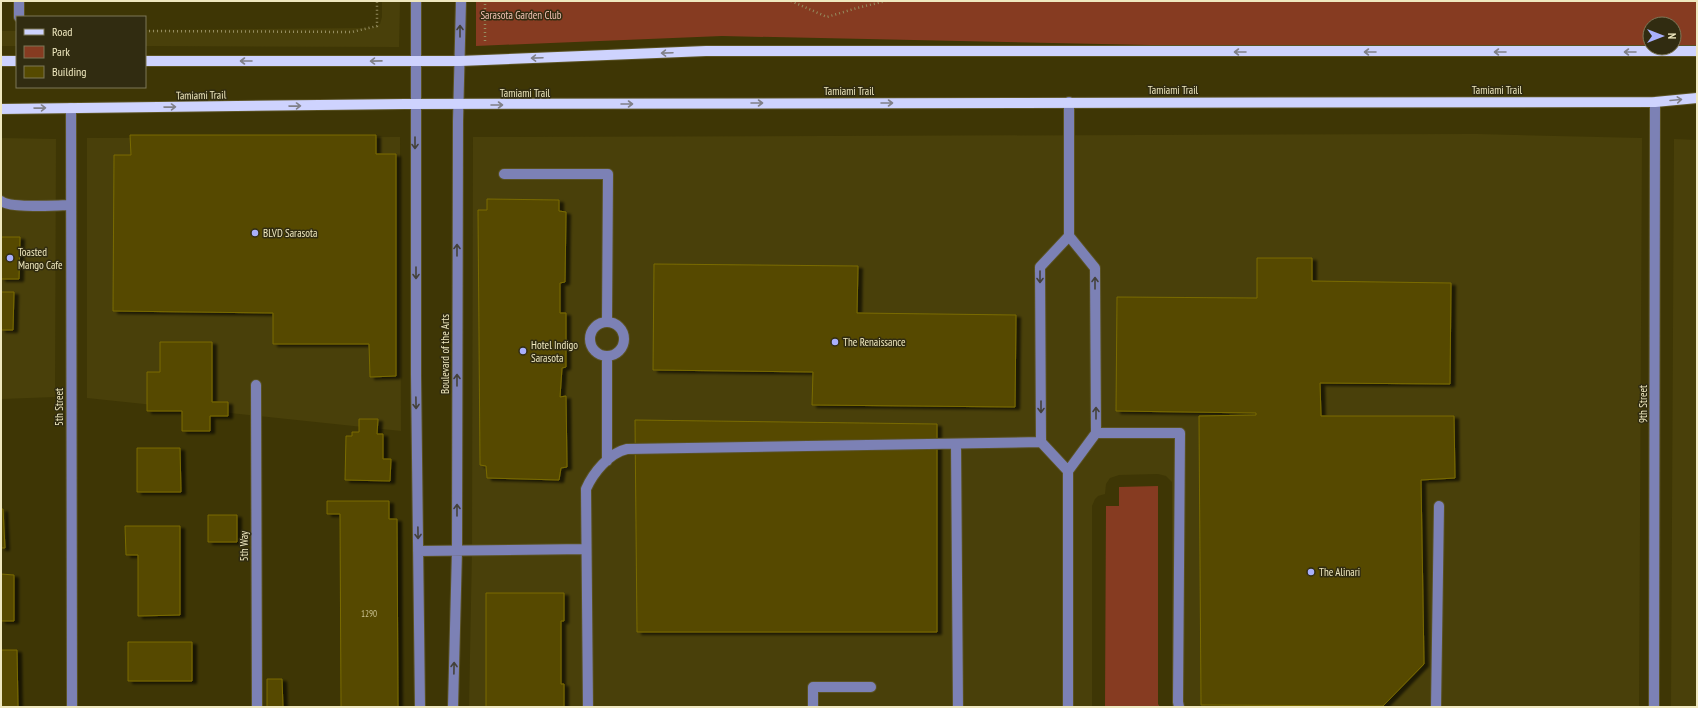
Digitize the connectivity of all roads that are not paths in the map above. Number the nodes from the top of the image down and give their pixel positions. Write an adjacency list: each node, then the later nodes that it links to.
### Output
1 (19, 1): 4 (street)
2 (416, 1): 6 (street)
3 (461, 1): 10 (street, Boulevard of the Arts, one-way to 3)
4 (19, 16)
5 (1697, 51): 10 (main road, one-way to 10)
6 (415, 60): 9 (main road, one-way to 9); 10 (main road); 14 (street)
7 (1, 61): 8 (main road)
8 (16, 61)
9 (146, 61)
10 (460, 61): 15 (street, Boulevard of the Arts)
11 (1697, 98): 13 (main road, Tamiami Trail, one-way to 11)
12 (1069, 102): 13 (main road, Tamiami Trail); 15 (main road, Tamiami Trail, one-way to 12); 21 (street)
13 (1655, 102): 45 (street, 9th Street)
14 (415, 104): 15 (main road, Tamiami Trail); 16 (main road, Tamiami Trail, one-way to 14); 33 (street, one-way to 33)
15 (458, 105): 32 (street, Boulevard of the Arts, one-way to 15)
16 (71, 108): 17 (main road, Tamiami Trail, one-way to 16); 20 (street, 5th Street)
17 (1, 109)
18 (504, 174): 22 (street)
19 (1, 201): 20 (street)
20 (71, 205): 35 (street, 5th Street)
21 (1069, 236): 25 (street, one-way to 21); 26 (street, one-way to 26)
22 (606, 321): 23 (street); 23 (street)
23 (606, 356): 28 (street)
24 (256, 385): 36 (street, 5th Way)
25 (1096, 433): 29 (street); 43 (street)
26 (1041, 442): 27 (street); 29 (street)
27 (956, 444): 28 (street); 41 (street)
28 (607, 460): 31 (street)
29 (1068, 471): 42 (street)
30 (1439, 506): 44 (street)
31 (586, 549): 32 (street); 39 (street)
32 (457, 550): 33 (street); 38 (street, Boulevard of the Arts, one-way to 32)
33 (418, 551): 37 (street)
34 (871, 687): 40 (street)
35 (72, 707)
36 (257, 707)
37 (420, 707)
38 (453, 707)
39 (588, 707)
40 (813, 707)
41 (958, 707)
42 (1068, 707)
43 (1180, 707)
44 (1436, 707)
45 (1654, 707)

